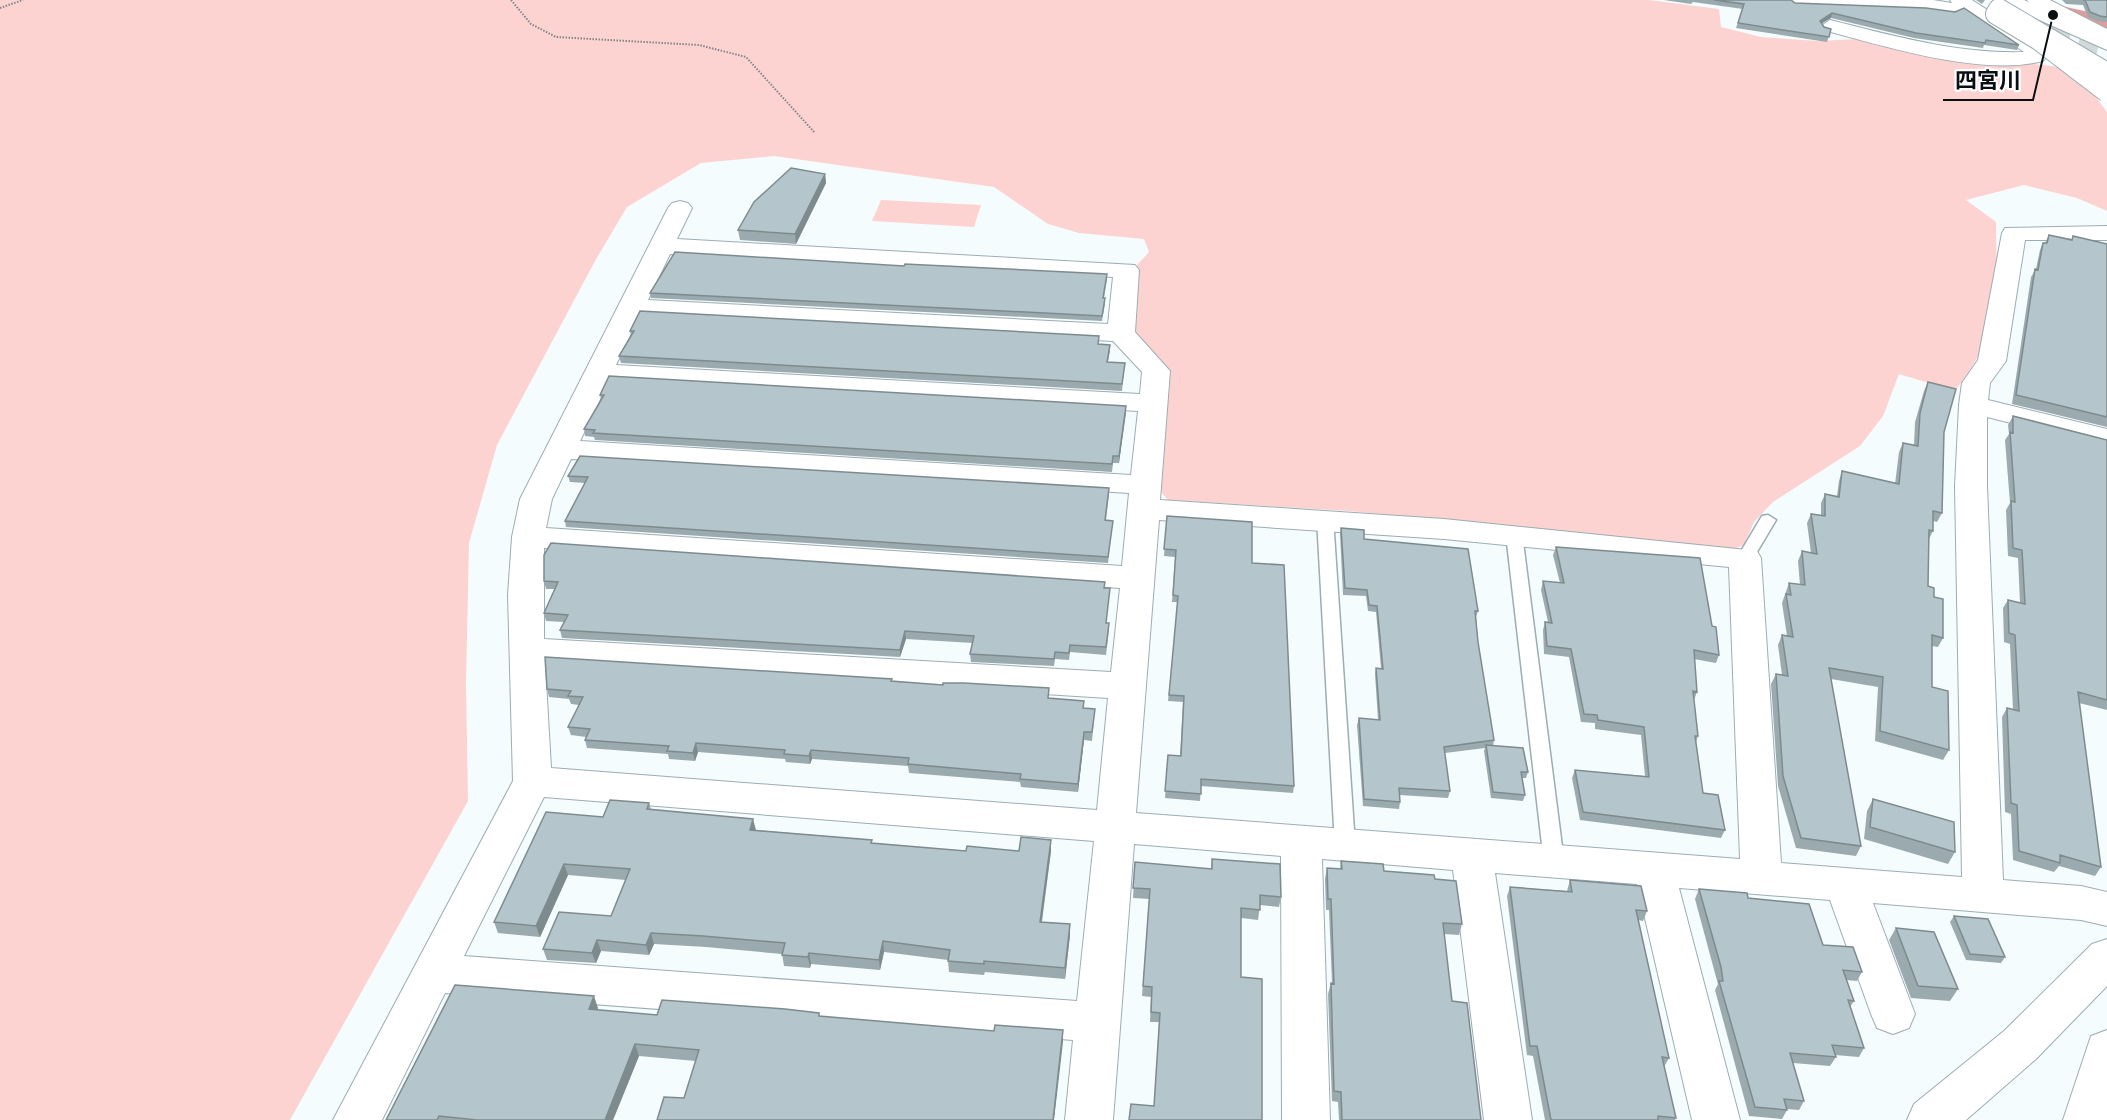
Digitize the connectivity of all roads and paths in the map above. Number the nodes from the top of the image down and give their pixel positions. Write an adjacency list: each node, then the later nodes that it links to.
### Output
1 (23, 0): 7 (path)
2 (511, 0): 15 (path)
3 (1794, 0): 4 (main road)
4 (1921, 2): 5 (main road)
5 (1956, 5): 9 (main road)
6 (2023, 5): 8 (main road); 10 (main road); 11 (main road); 12 (main road); 13 (main road, bridge); 14 (main road, bridge)
7 (0, 8)
8 (2097, 8)
9 (1830, 27)
10 (2107, 36)
11 (2107, 44)
12 (2107, 55)
13 (2107, 73)
14 (2107, 92)
15 (815, 133)
16 (680, 208): 18 (main road)
17 (2107, 233): 23 (main road)
18 (661, 246): 19 (main road); 20 (main road)
19 (631, 307): 20 (main road); 21 (main road)
20 (1121, 333): 22 (main road)
21 (599, 372): 22 (main road); 25 (main road)
22 (1153, 403): 26 (main road)
23 (1973, 405): 24 (main road); 44 (main road)
24 (2107, 438)
25 (561, 450): 26 (main road); 30 (main road)
26 (1144, 497): 27 (main road); 32 (main road)
27 (1325, 518): 29 (main road); 38 (lane)
28 (1768, 520): 31 (lane)
29 (1514, 534): 31 (main road); 40 (lane)
30 (528, 537): 32 (main road); 33 (main road)
31 (1744, 558): 42 (main road)
32 (1137, 578): 34 (main road)
33 (527, 650): 34 (main road); 35 (main road)
34 (1128, 686): 36 (main road)
35 (532, 781): 36 (main road); 47 (main road)
36 (1115, 827): 37 (main road); 49 (main road)
37 (1301, 842): 38 (main road); 53 (main road)
38 (1346, 845): 39 (main road)
39 (1472, 855): 40 (main road); 54 (main road)
40 (1554, 862): 41 (main road)
41 (1654, 870): 42 (main road); 55 (main road)
42 (1761, 878): 43 (main road)
43 (1845, 884): 44 (main road); 48 (main road)
44 (1983, 896): 45 (main road)
45 (2107, 909)
46 (2107, 957): 56 (main road)
47 (433, 973): 49 (main road); 51 (main road)
48 (1893, 1014)
49 (1098, 1022): 52 (main road)
50 (2107, 1052): 57 (main road)
51 (357, 1120)
52 (1089, 1120)
53 (1306, 1120)
54 (1508, 1120)
55 (1716, 1120)
56 (1931, 1120)
57 (2087, 1120)

